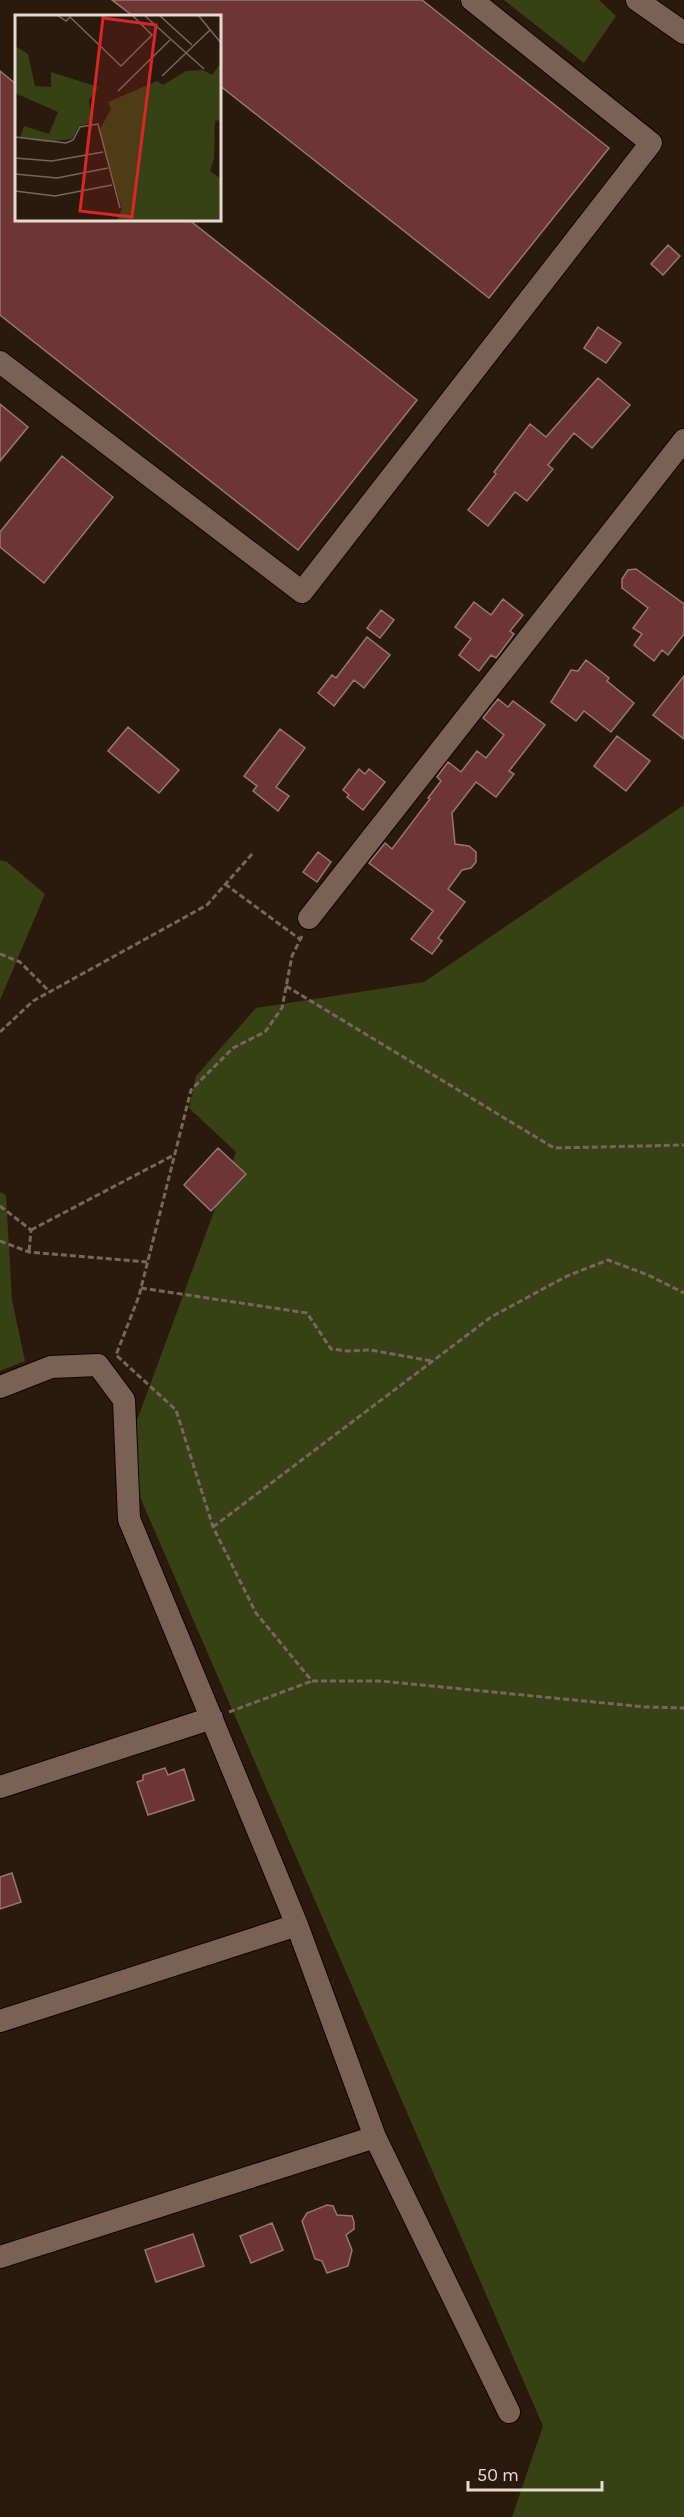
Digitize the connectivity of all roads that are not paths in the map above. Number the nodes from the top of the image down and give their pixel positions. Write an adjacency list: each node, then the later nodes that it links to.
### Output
1 (472, 0): 4 (street)
2 (637, 0): 3 (street)
3 (684, 33)
4 (0, 362)
5 (684, 440): 6 (street)
6 (309, 918)
7 (0, 1387): 8 (street)
8 (212, 1718): 9 (street); 10 (street)
9 (0, 1787)
10 (297, 1925): 11 (street); 12 (street)
11 (0, 2020)
12 (375, 2137): 13 (street); 14 (street)
13 (0, 2257)
14 (509, 2412)

